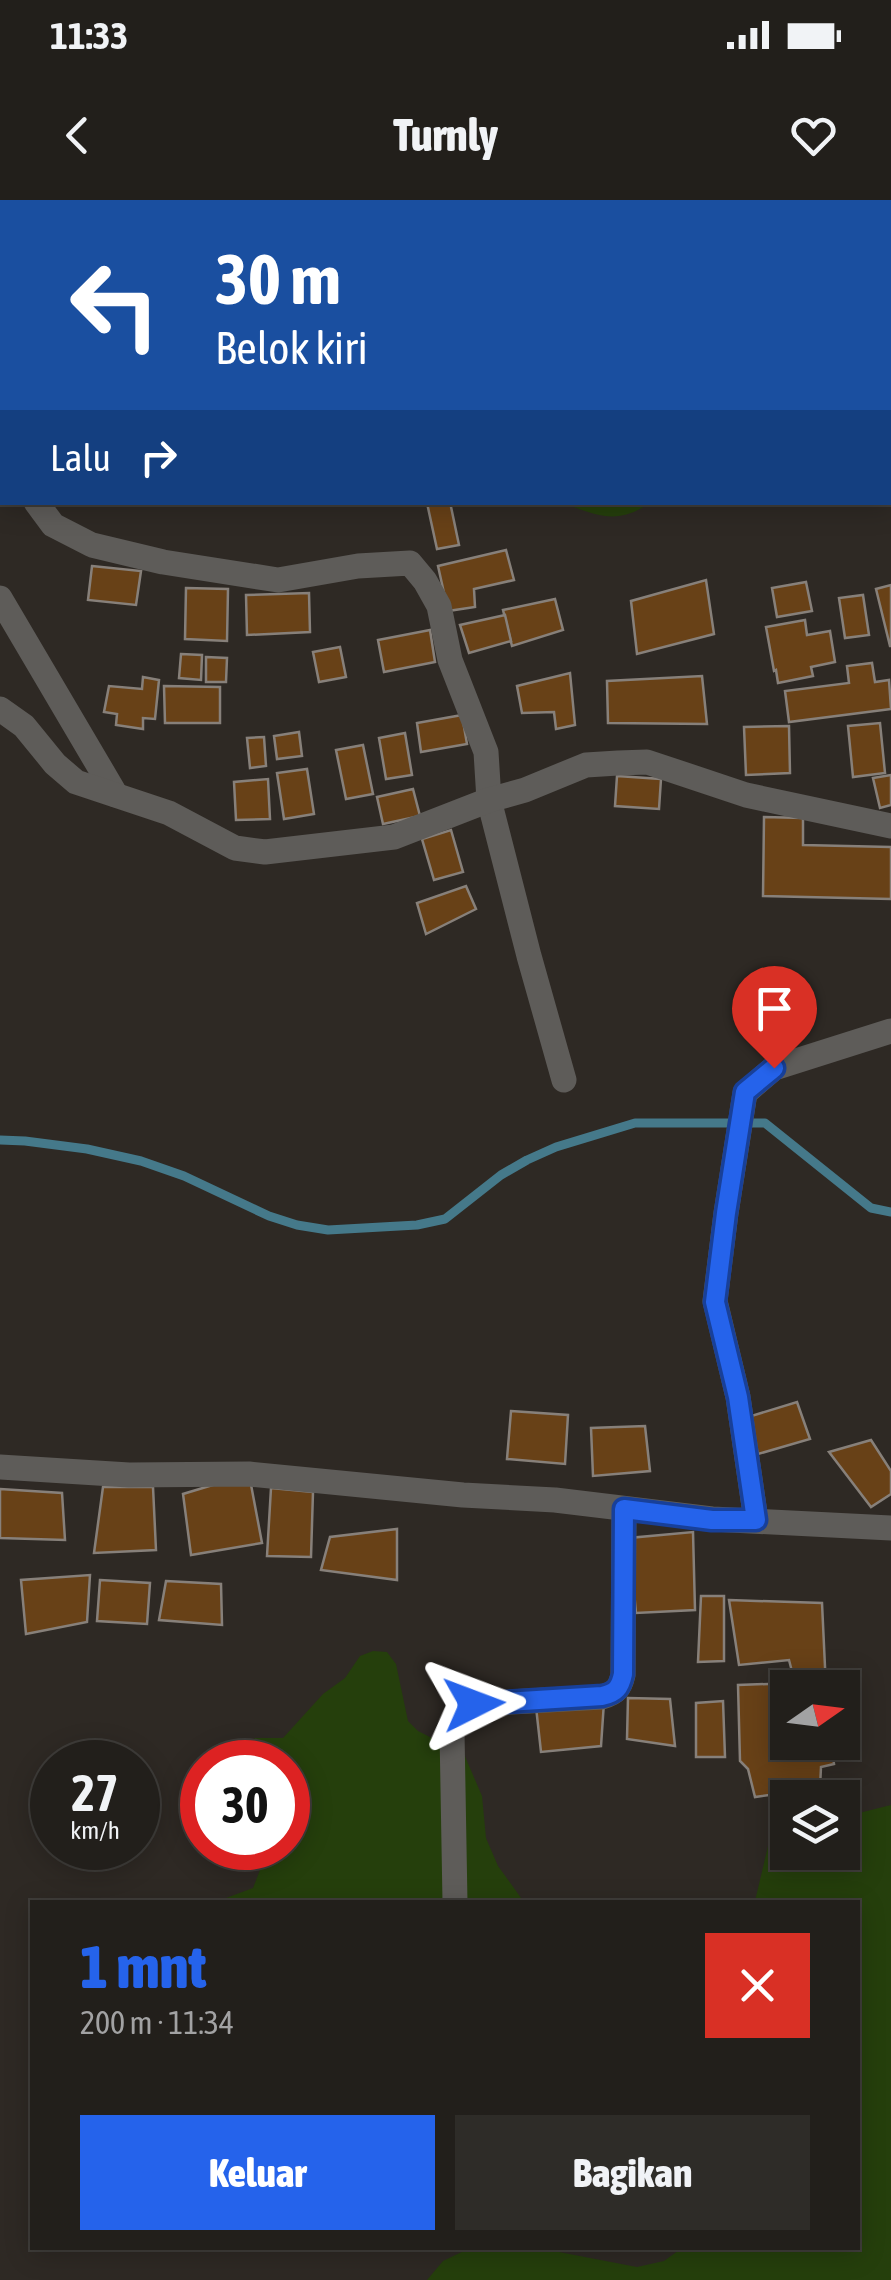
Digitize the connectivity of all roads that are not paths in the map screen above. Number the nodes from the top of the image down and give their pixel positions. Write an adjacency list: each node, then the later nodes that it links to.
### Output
1 (38, 505): 5 (street)
2 (0, 598): 4 (street)
3 (0, 709): 4 (street)
4 (116, 795): 5 (street)
5 (489, 800): 6 (street); 8 (street)
6 (891, 826)
7 (891, 1031): 11 (street)
8 (564, 1080)
9 (0, 1467): 10 (street)
10 (624, 1509): 11 (street); 13 (street)
11 (756, 1520): 12 (street)
12 (891, 1528)
13 (455, 1900)

